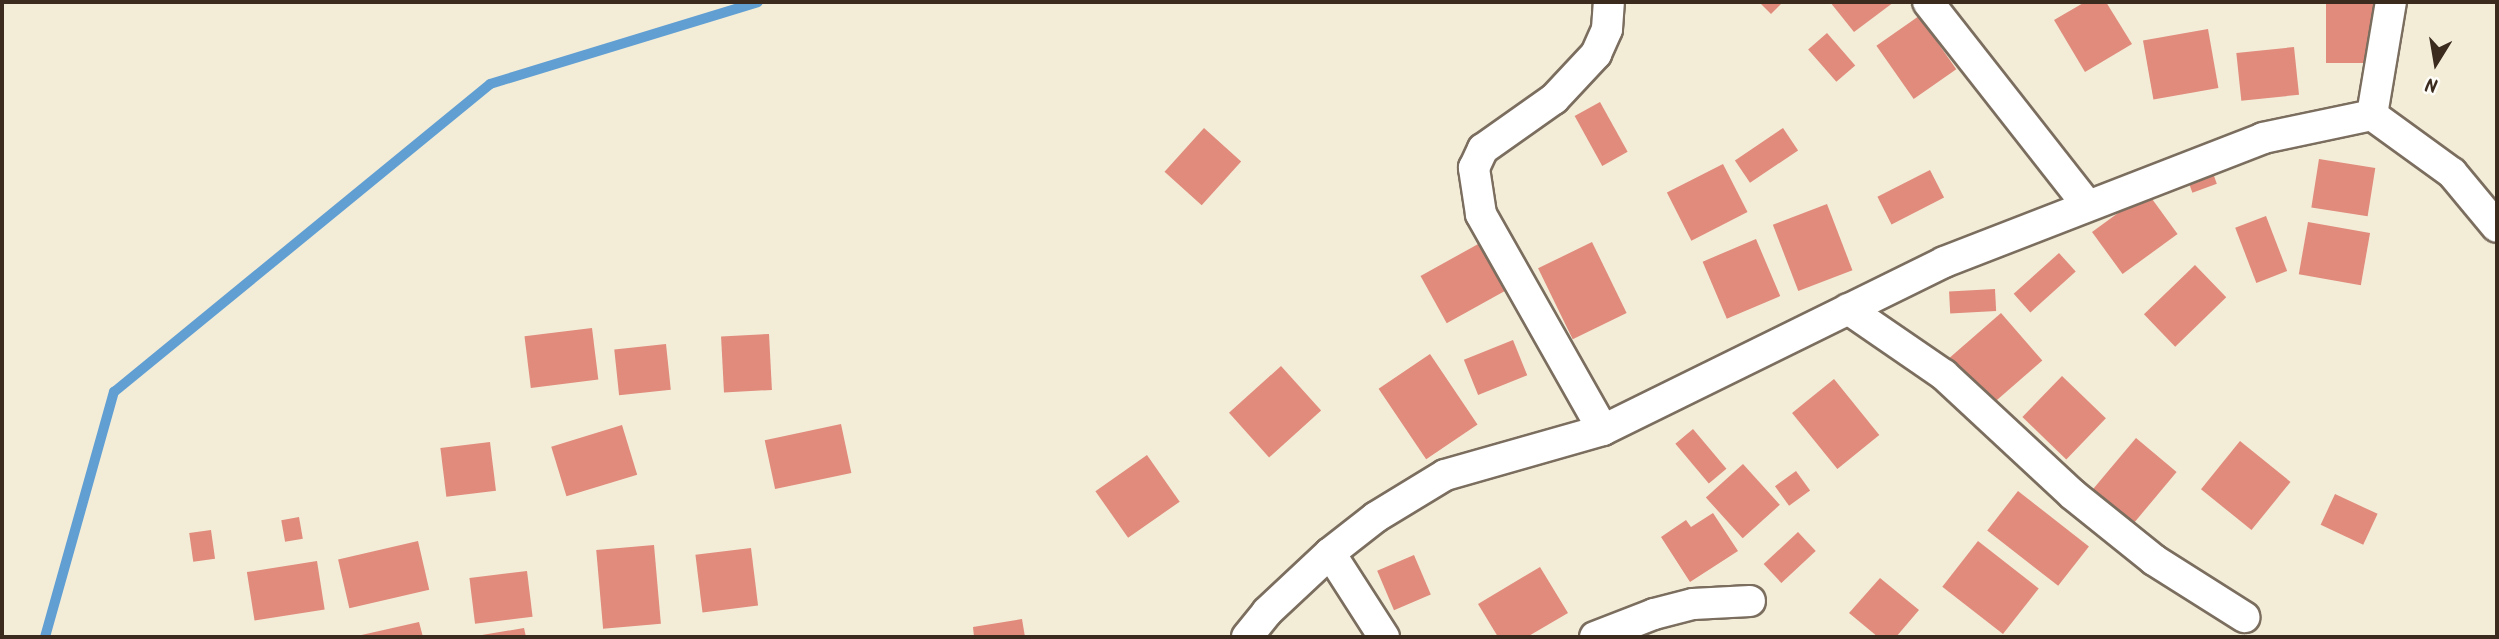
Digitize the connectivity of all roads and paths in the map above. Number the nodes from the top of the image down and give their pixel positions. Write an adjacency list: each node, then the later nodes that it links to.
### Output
1 (1609, 2): 8 (street)
2 (1928, 2): 5 (street)
3 (2391, 2): 4 (street)
4 (2372, 115): 5 (street); 6 (street)
5 (2087, 205): 7 (street)
6 (2497, 227)
7 (1848, 309): 8 (street); 11 (street)
8 (1603, 430): 9 (street)
9 (1330, 553): 12 (street); 13 (street)
10 (1750, 601): 14 (street)
11 (2244, 617)
12 (1247, 637)
13 (1384, 637)
14 (1595, 637)

